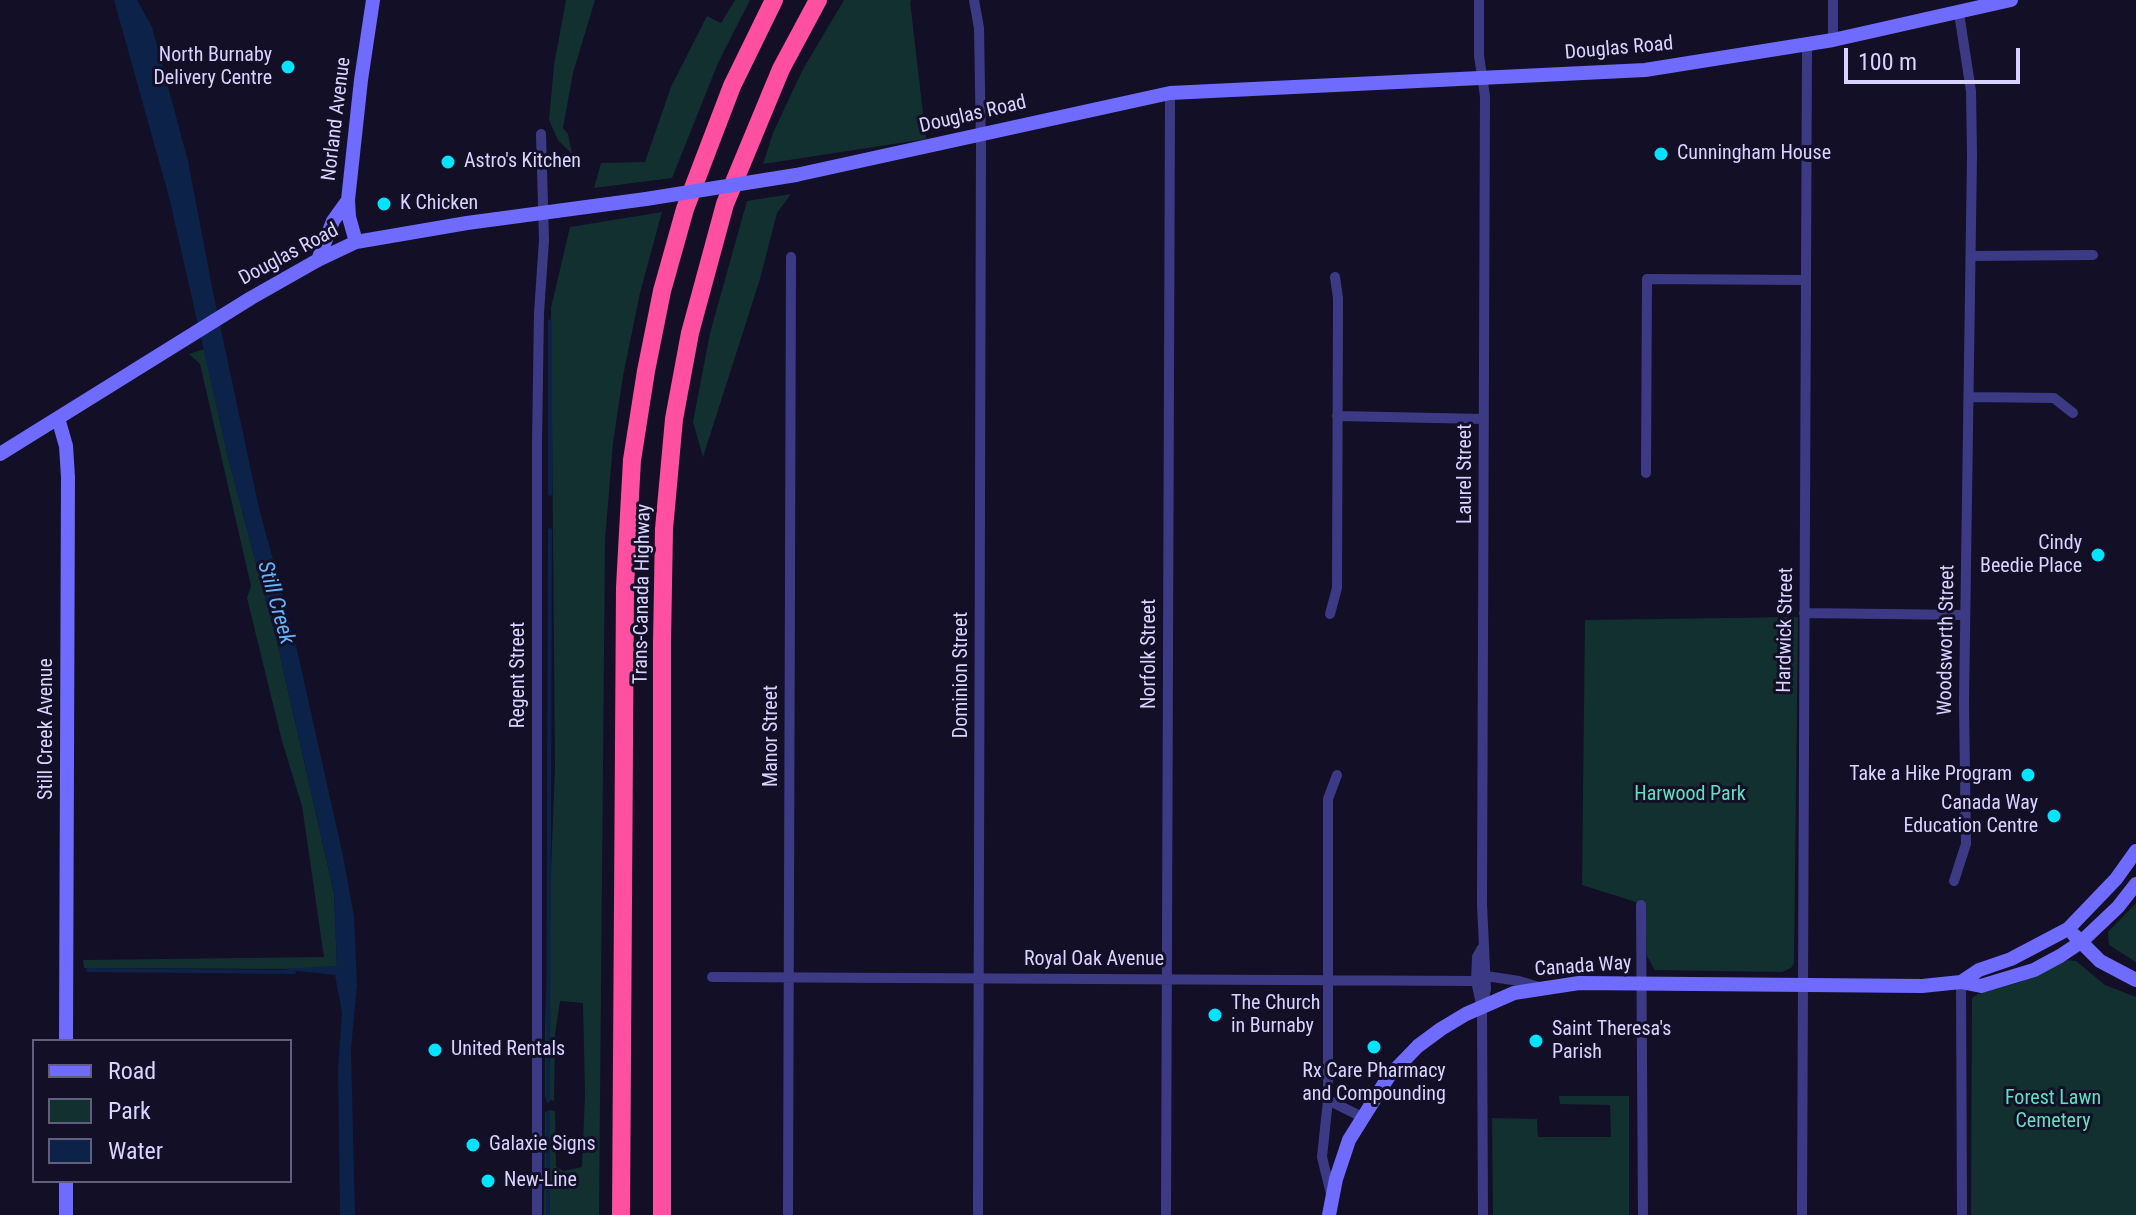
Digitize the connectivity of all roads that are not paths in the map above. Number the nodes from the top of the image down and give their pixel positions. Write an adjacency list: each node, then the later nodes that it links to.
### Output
1 (373, 0): 15 (street, Norland Avenue)
2 (774, 0): 60 (highway, Trans-Canada Highway)
3 (818, 0): 61 (highway, Trans-Canada Highway)
4 (974, 0): 14 (street, Dominion Street)
5 (1479, 0): 11 (street, Laurel Street)
6 (1833, 0): 9 (street)
7 (2011, 0): 8 (street, Douglas Road)
8 (1959, 13): 9 (street, Douglas Road); 19 (street, Woodsworth Street)
9 (1833, 40): 10 (street, Douglas Road)
10 (1807, 45): 11 (street, Douglas Road); 23 (street, Hardwick Street)
11 (1483, 78): 12 (street, Douglas Road); 28 (street, Laurel Street)
12 (1170, 93): 14 (street, Douglas Road); 45 (street, Norfolk Street)
13 (541, 134): 16 (street, Regent Street)
14 (981, 135): 16 (street, Douglas Road, bridge); 43 (street, Dominion Street)
15 (348, 200): 17 (street, Norland Avenue); 21 (street)
16 (543, 215): 17 (street, Douglas Road); 59 (street, Regent Street)
17 (356, 242): 21 (street, Douglas Road)
18 (2093, 255): 19 (street)
19 (1971, 256): 24 (street, Woodsworth Street)
20 (791, 257): 42 (street, Manor Street)
21 (318, 260): 27 (street, Douglas Road)
22 (1335, 277): 26 (street)
23 (1806, 280): 30 (street); 31 (street, Hardwick Street)
24 (1970, 397): 25 (street); 33 (street, Woodsworth Street)
25 (2073, 413)
26 (1337, 416): 28 (street); 32 (street)
27 (58, 418): 29 (street, Douglas Road); 53 (street, Still Creek Avenue)
28 (1484, 419): 44 (street, Laurel Street)
29 (0, 454)
30 (1646, 473)
31 (1804, 613): 33 (street); 50 (street, Hardwick Street)
32 (1330, 614)
33 (1965, 615): 36 (street, Woodsworth Street)
34 (1337, 775): 47 (street)
35 (2136, 851): 39 (street, Canada Way)
36 (1954, 881)
37 (2136, 884): 40 (street, Canada Way)
38 (1641, 905): 49 (street)
39 (2068, 929): 40 (street); 48 (street, Canada Way)
40 (2081, 942): 46 (street); 48 (street, Canada Way)
41 (712, 977): 42 (street, Royal Oak Avenue)
42 (789, 979): 43 (street, Royal Oak Avenue); 62 (street, Manor Street)
43 (979, 979): 45 (street, Royal Oak Avenue); 63 (street, Dominion Street)
44 (1481, 979): 47 (street, Royal Oak Avenue); 51 (street, Royal Oak Avenue); 52 (street, Laurel Street)
45 (1167, 980): 47 (street, Royal Oak Avenue); 64 (street, Norfolk Street)
46 (2136, 980)
47 (1328, 981): 54 (street)
48 (1961, 982): 50 (street, Canada Way); 69 (street)
49 (1642, 983): 50 (street, Canada Way); 51 (street, Canada Way); 67 (street)
50 (1801, 984): 68 (street, Hardwick Street)
51 (1541, 988): 52 (street, Canada Way)
52 (1482, 1007): 55 (street, Canada Way); 66 (street, Laurel Street)
53 (66, 1039)
54 (1328, 1100): 55 (street); 57 (street)
55 (1362, 1117): 57 (street, Canada Way)
56 (66, 1183): 58 (street)
57 (1331, 1196): 65 (street, Canada Way)
58 (66, 1215)
59 (537, 1215)
60 (621, 1215)
61 (662, 1215)
62 (788, 1215)
63 (978, 1215)
64 (1166, 1215)
65 (1329, 1215)
66 (1483, 1215)
67 (1643, 1215)
68 (1802, 1215)
69 (1962, 1215)

